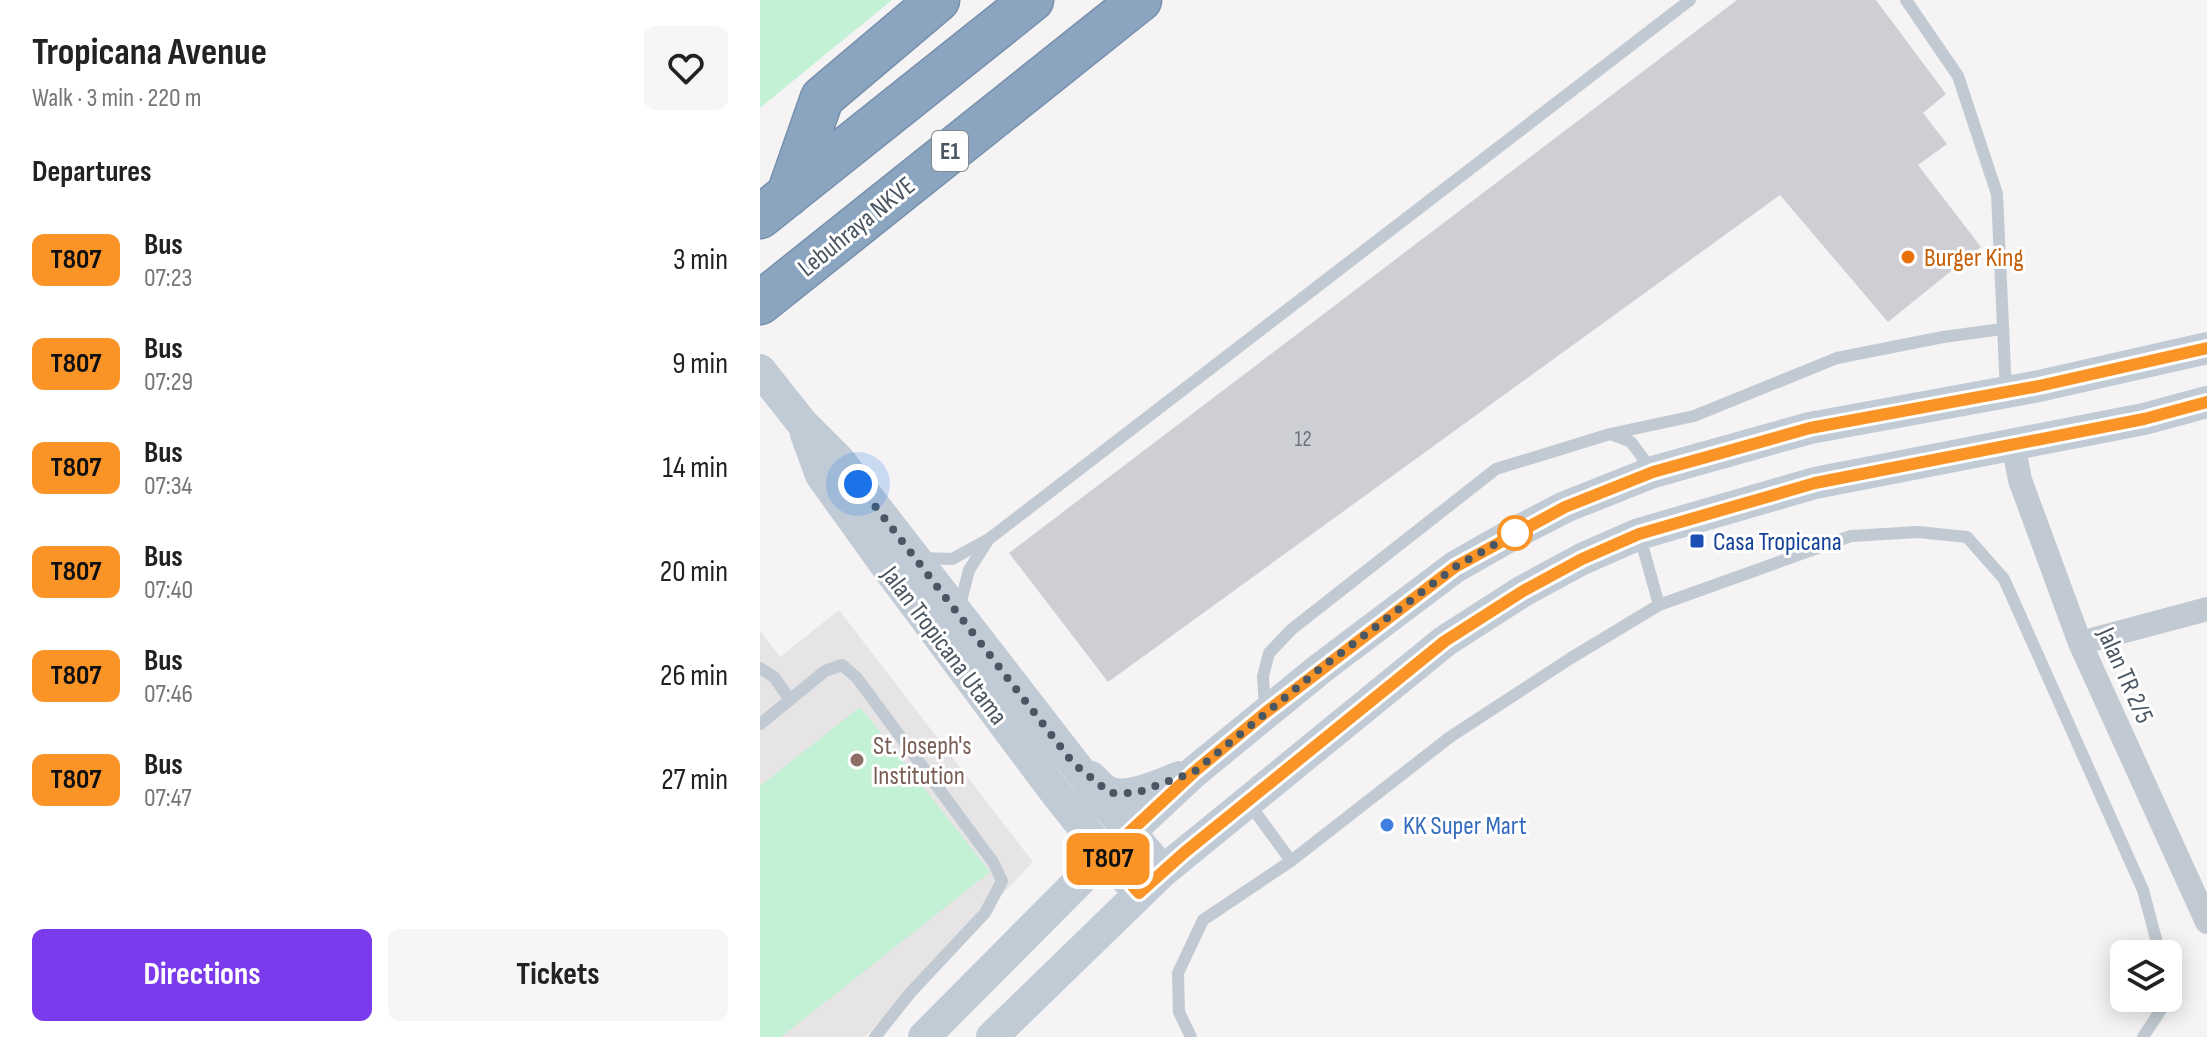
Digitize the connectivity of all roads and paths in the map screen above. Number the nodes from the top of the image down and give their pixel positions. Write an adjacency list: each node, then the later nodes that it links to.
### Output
1 (938, 0): 6 (highway)
2 (1032, 0): 6 (highway)
3 (1140, 0): 7 (highway, Lebuhraya NKVE / E1)
4 (1690, 0): 17 (lane)
5 (1906, 0): 8 (lane)
6 (774, 206)
7 (760, 303)
8 (2002, 329): 11 (lane); 13 (lane)
9 (2207, 348): 11 (main road)
10 (760, 370): 18 (main road, Jalan Tropicana Utama)
11 (2006, 392): 14 (main road); 15 (main road)
12 (2207, 402): 14 (main road)
13 (1610, 434): 15 (lane); 25 (lane)
14 (2013, 444): 16 (main road); 22 (street, Jalan TR 2/5)
15 (1653, 472): 25 (main road)
16 (1639, 534): 19 (lane); 29 (main road)
17 (989, 539): 18 (lane); 21 (lane)
18 (902, 563): 21 (main road, Jalan Tropicana Utama); 31 (main road, Jalan Tropicana Utama)
19 (1659, 605): 32 (lane); 36 (lane)
20 (2207, 609): 22 (street)
21 (958, 614): 27 (main road, Jalan Tropicana Utama)
22 (2080, 643): 35 (street, Jalan TR 2/5)
23 (760, 668): 24 (lane)
24 (790, 700): 26 (lane); 38 (lane)
25 (1265, 713): 28 (main road)
26 (760, 724)
27 (1073, 763): 28 (main road); 30 (main road, Jalan Tropicana Utama)
28 (1194, 772): 30 (main road)
29 (1248, 802): 32 (lane); 33 (main road)
30 (1129, 832): 31 (main road); 33 (main road, Jalan Tropicana Utama)
31 (1105, 855): 34 (main road, Jalan Tropicana Utama); 39 (main road)
32 (1291, 861): 41 (lane)
33 (1163, 871): 34 (main road)
34 (1139, 893): 40 (main road)
35 (2207, 922)
36 (2156, 940)
37 (2159, 1012): 42 (lane)
38 (875, 1037)
39 (924, 1037)
40 (992, 1037)
41 (1191, 1037)
42 (2143, 1037)

